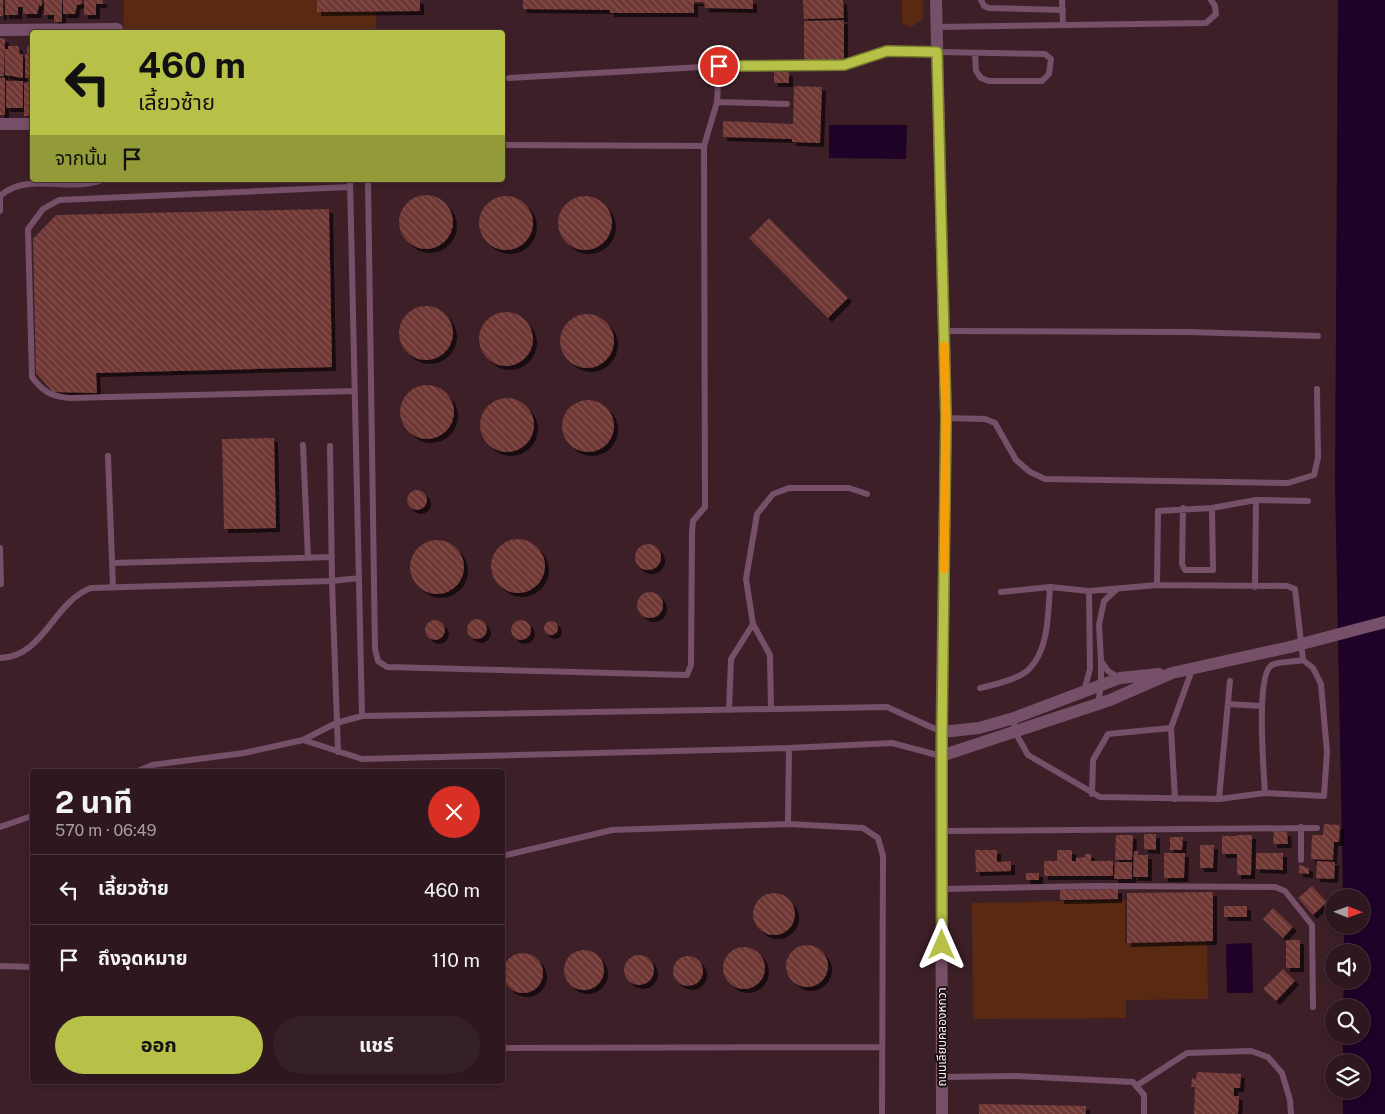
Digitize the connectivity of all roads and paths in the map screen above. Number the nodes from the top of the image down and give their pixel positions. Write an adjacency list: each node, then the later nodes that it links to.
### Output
1 (936, 0): 7 (street, ถนนเลียบคลองหกวา)
2 (981, 0): 5 (lane)
3 (1062, 0): 5 (lane)
4 (1211, 0): 6 (lane)
5 (1063, 10): 6 (lane)
6 (1063, 25): 7 (lane)
7 (937, 26): 10 (street, ถนนเลียบคลองหกวา)
8 (0, 30): 9 (street)
9 (118, 30)
10 (937, 52): 11 (lane); 12 (lane); 24 (street, ถนนเลียบคลองหกวา)
11 (975, 52): 11 (lane)
12 (719, 66): 13 (lane); 14 (lane)
13 (509, 78)
14 (717, 102): 15 (lane); 19 (lane)
15 (787, 104)
16 (0, 124): 17 (street)
17 (30, 124)
18 (505, 145): 19 (lane)
19 (704, 146): 21 (lane)
20 (96, 182): 23 (lane)
21 (368, 182)
22 (350, 184): 27 (lane); 27 (lane)
23 (0, 211)
24 (943, 331): 25 (lane); 28 (street, ถนนเลียบคลองหกวา)
25 (1318, 336)
26 (1317, 388): 28 (lane)
27 (355, 391): 41 (lane)
28 (946, 418): 72 (street, ถนนเลียบคลองหกวา)
29 (303, 445): 39 (lane)
30 (330, 446): 38 (lane)
31 (108, 456): 40 (lane)
32 (867, 494): 52 (lane)
33 (1256, 500): 34 (lane); 36 (lane); 46 (lane)
34 (1308, 501)
35 (1183, 508): 36 (lane); 36 (lane); 44 (lane)
36 (1212, 508)
37 (0, 548): 43 (lane)
38 (332, 557): 39 (lane); 42 (lane)
39 (308, 558): 40 (lane)
40 (112, 563): 47 (lane)
41 (359, 578): 42 (lane); 68 (lane)
42 (332, 581): 47 (lane); 70 (lane)
43 (1, 584)
44 (1158, 585): 46 (lane); 48 (lane)
45 (1050, 587): 49 (lane); 50 (lane); 61 (lane)
46 (1255, 587): 54 (lane)
47 (113, 588): 53 (lane)
48 (1118, 589): 50 (lane); 55 (lane)
49 (1001, 592)
50 (1089, 592): 57 (lane)
51 (1385, 622): 56 (street, bridge)
52 (753, 624): 66 (lane); 67 (lane)
53 (0, 658)
54 (1302, 660): 65 (lane); 80 (lane)
55 (1101, 661): 59 (lane); 62 (lane)
56 (1194, 667): 58 (street); 71 (lane)
57 (1090, 669): 62 (lane); 62 (lane)
58 (1172, 673): 59 (street); 63 (street)
59 (1120, 678): 62 (street)
60 (1230, 681): 64 (lane)
61 (980, 688)
62 (1094, 688): 63 (lane); 69 (street)
63 (1098, 704): 73 (street)
64 (1228, 704): 65 (lane); 82 (lane)
65 (1262, 706): 80 (lane)
66 (771, 709): 67 (lane); 72 (lane)
67 (729, 710): 68 (lane)
68 (362, 716): 70 (lane)
69 (1014, 718): 72 (street); 73 (lane)
70 (336, 723): 74 (lane); 76 (lane)
71 (1171, 728): 79 (lane); 81 (lane)
72 (942, 732): 77 (street, ถนนเลียบคลองหกวา)
73 (1015, 732): 77 (street); 79 (lane)
74 (303, 740): 76 (lane); 78 (lane)
75 (789, 748): 76 (lane); 77 (lane); 84 (lane)
76 (338, 752)
77 (941, 756): 88 (street, ถนนเลียบคลองหกวา)
78 (142, 769)
79 (1092, 794): 81 (lane)
80 (1265, 794): 82 (lane)
81 (1175, 799): 82 (lane)
82 (1219, 799)
83 (30, 817): 85 (lane)
84 (788, 824): 89 (lane); 95 (lane)
85 (0, 827)
86 (1301, 827): 87 (lane); 88 (lane); 90 (lane)
87 (1317, 828)
88 (942, 831): 91 (street, ถนนเลียบคลองหกวา)
89 (505, 855)
90 (1301, 860)
91 (941, 888): 94 (lane); 97 (street, ถนนเลียบคลองหกวา)
92 (0, 966): 93 (lane)
93 (30, 967)
94 (1313, 1007)
95 (882, 1047): 96 (lane); 99 (lane)
96 (505, 1048)
97 (942, 1077): 98 (lane); 100 (street, ถนนเลียบคลองหกวา)
98 (1136, 1086): 101 (lane); 102 (lane)
99 (882, 1114)
100 (942, 1114)
101 (1144, 1114)
102 (1291, 1114)

